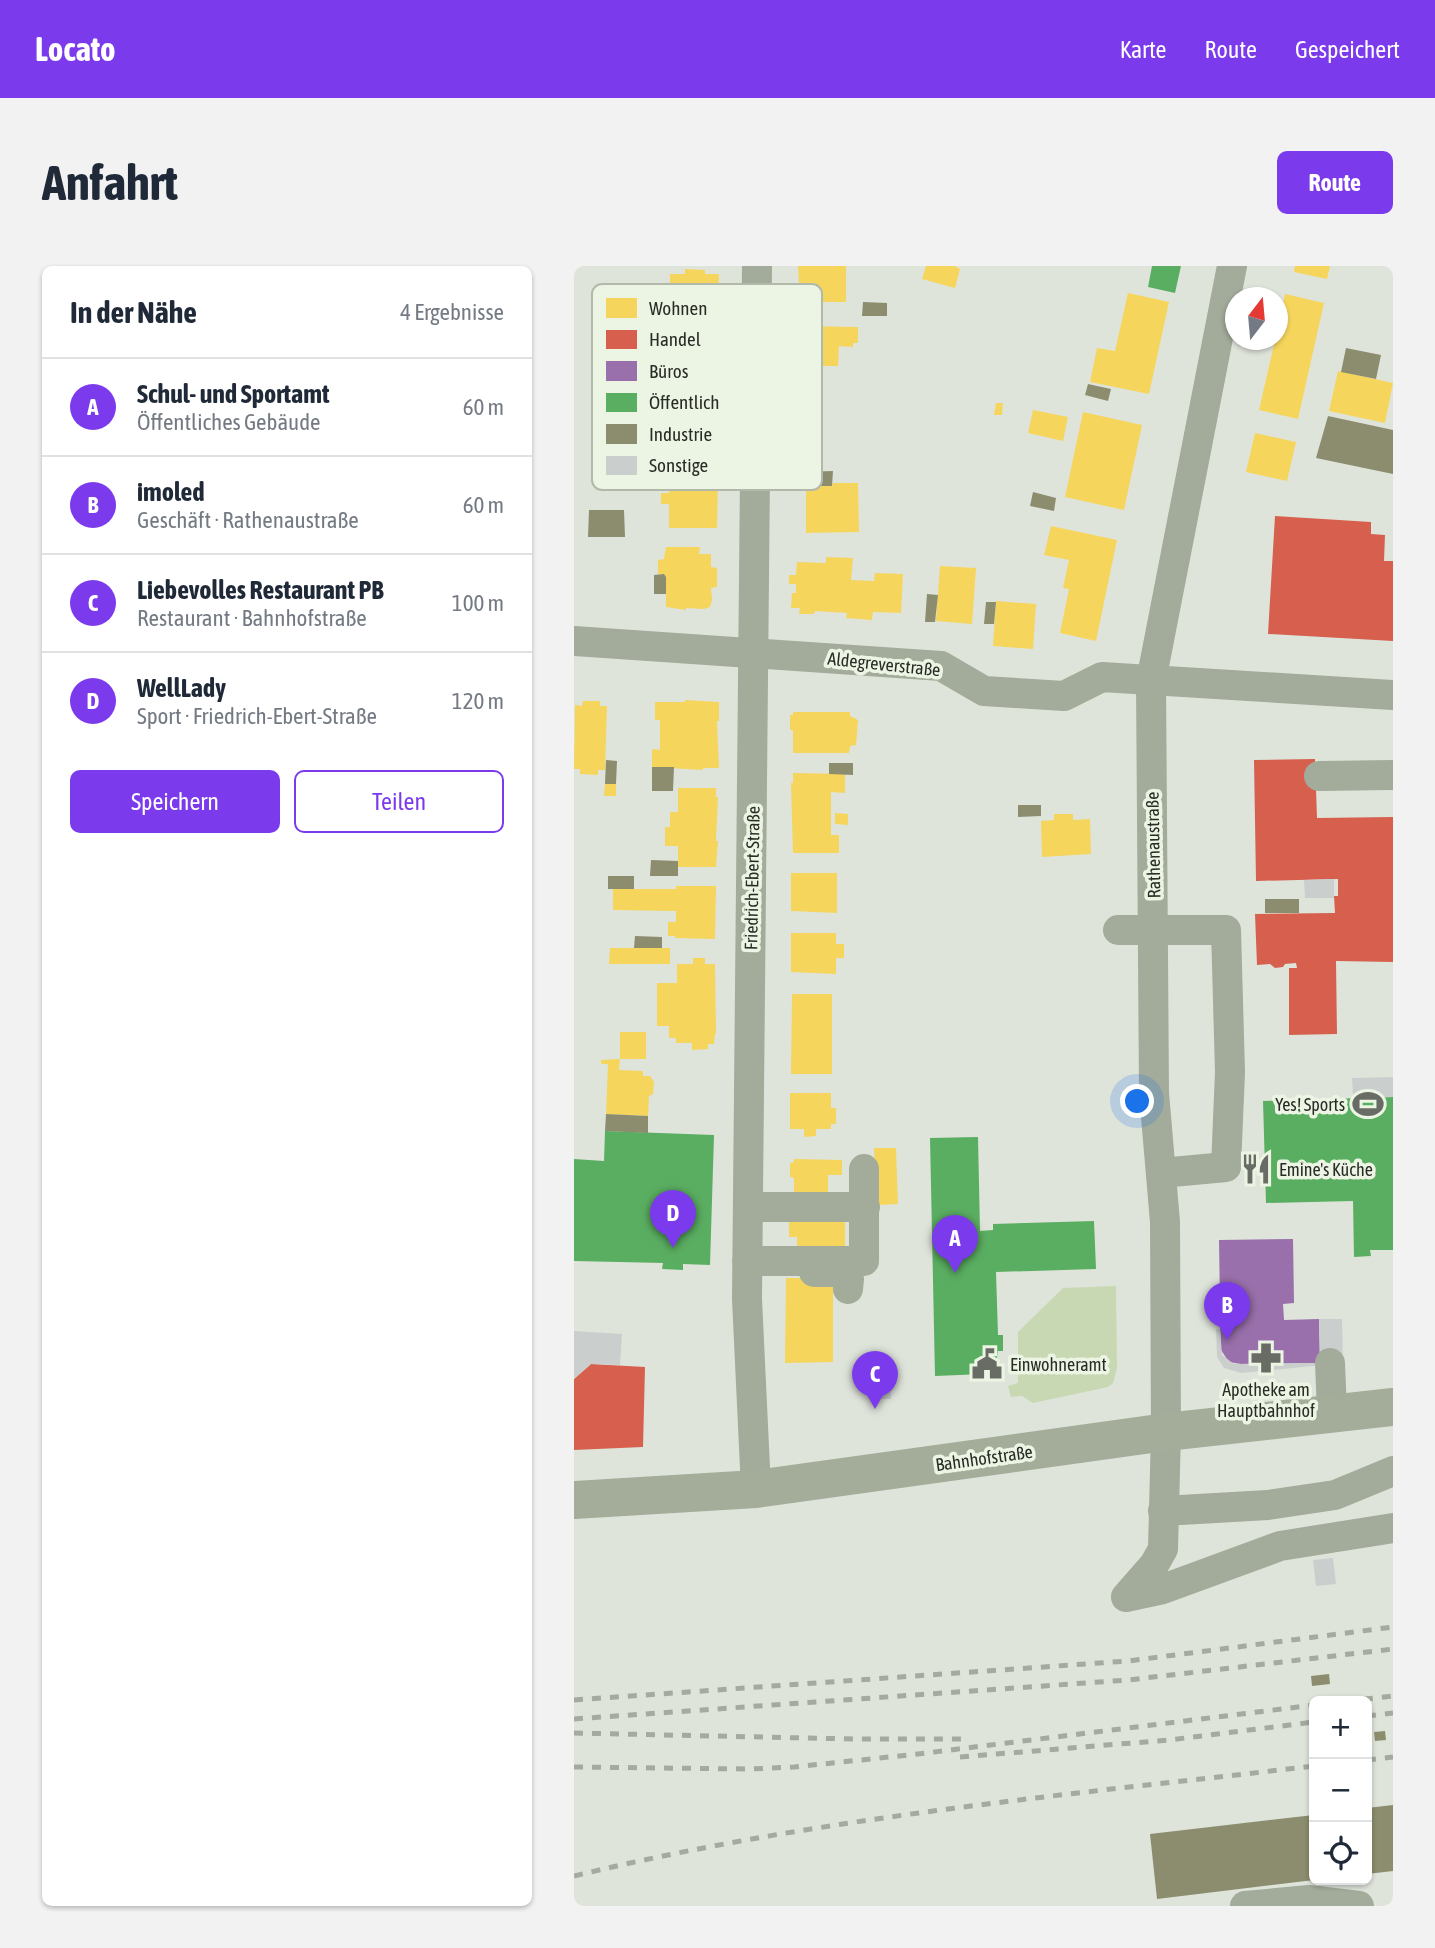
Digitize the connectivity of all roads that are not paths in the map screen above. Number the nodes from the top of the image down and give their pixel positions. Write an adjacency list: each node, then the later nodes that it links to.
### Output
1 (757, 266): 3 (street, Friedrich-Ebert-Straße)
2 (1232, 266): 7 (street, Rathenaustraße)
3 (757, 284)
4 (756, 490): 6 (street, Friedrich-Ebert-Straße)
5 (574, 641): 6 (street, Aldegreverstraße)
6 (755, 653): 7 (street, Aldegreverstraße); 15 (street, Friedrich-Ebert-Straße)
7 (1151, 681): 8 (street, Aldegreverstraße); 12 (street, Rathenaustraße)
8 (1393, 695)
9 (1393, 775): 10 (street)
10 (1319, 776)
11 (1118, 930): 12 (street)
12 (1154, 932): 14 (street, Rathenaustraße); 14 (street)
13 (864, 1169): 16 (street)
14 (1161, 1173): 22 (street, Rathenaustraße)
15 (748, 1207): 16 (street); 17 (street, Friedrich-Ebert-Straße)
16 (865, 1207): 17 (street)
17 (747, 1266): 18 (street); 24 (street, Friedrich-Ebert-Straße)
18 (848, 1289)
19 (1330, 1363): 21 (street)
20 (1393, 1408): 21 (main road, Bahnhofstraße)
21 (1332, 1413): 22 (main road, Bahnhofstraße)
22 (1166, 1432): 24 (main road, Bahnhofstraße); 26 (street, Rathenaustraße)
23 (1393, 1471): 26 (street)
24 (756, 1489): 25 (main road, Bahnhofstraße)
25 (574, 1500)
26 (1163, 1511): 29 (street, Rathenaustraße)
27 (1393, 1512): 29 (street)
28 (1393, 1528): 29 (street)
29 (1358, 1535): 30 (street)
30 (1393, 1545)
31 (1245, 1906): 32 (street)
32 (1359, 1906)

